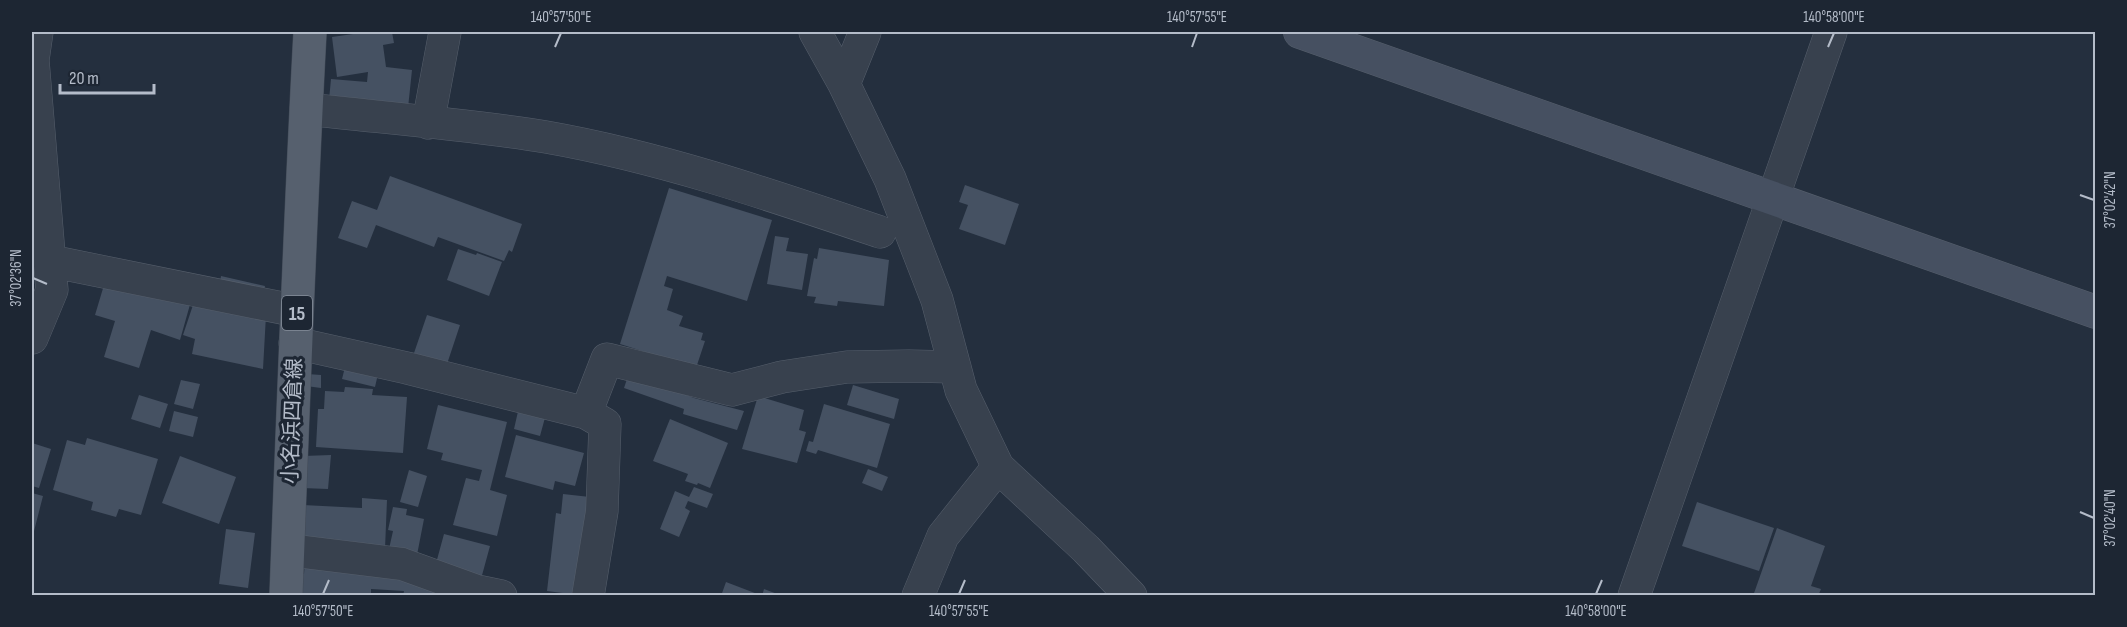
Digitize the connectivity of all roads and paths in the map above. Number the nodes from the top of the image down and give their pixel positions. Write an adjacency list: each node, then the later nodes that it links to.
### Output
1 (37, 32): 13 (street)
2 (310, 32): 9 (main road, 小名浜四倉線 / 15)
3 (445, 32): 10 (street)
4 (815, 32): 8 (street)
5 (865, 32): 8 (street)
6 (1300, 32): 11 (street)
7 (1831, 32): 11 (street)
8 (844, 84): 18 (street)
9 (306, 109): 10 (street); 14 (main road, 小名浜四倉線 / 15)
10 (428, 123): 12 (street)
11 (1772, 197): 15 (street); 27 (street)
12 (880, 232)
13 (50, 261): 14 (street); 16 (street)
14 (297, 311): 17 (main road, 小名浜四倉線 / 15)
15 (2096, 312)
16 (32, 338)
17 (295, 344): 19 (street); 21 (main road, 小名浜四倉線 / 15)
18 (955, 368): 19 (street); 20 (street)
19 (586, 413): 24 (street)
20 (998, 467): 25 (street); 26 (street)
21 (288, 550): 22 (main road, 小名浜四倉線 / 15); 23 (street)
22 (286, 596)
23 (501, 596)
24 (588, 596)
25 (918, 596)
26 (1131, 596)
27 (1634, 596)

